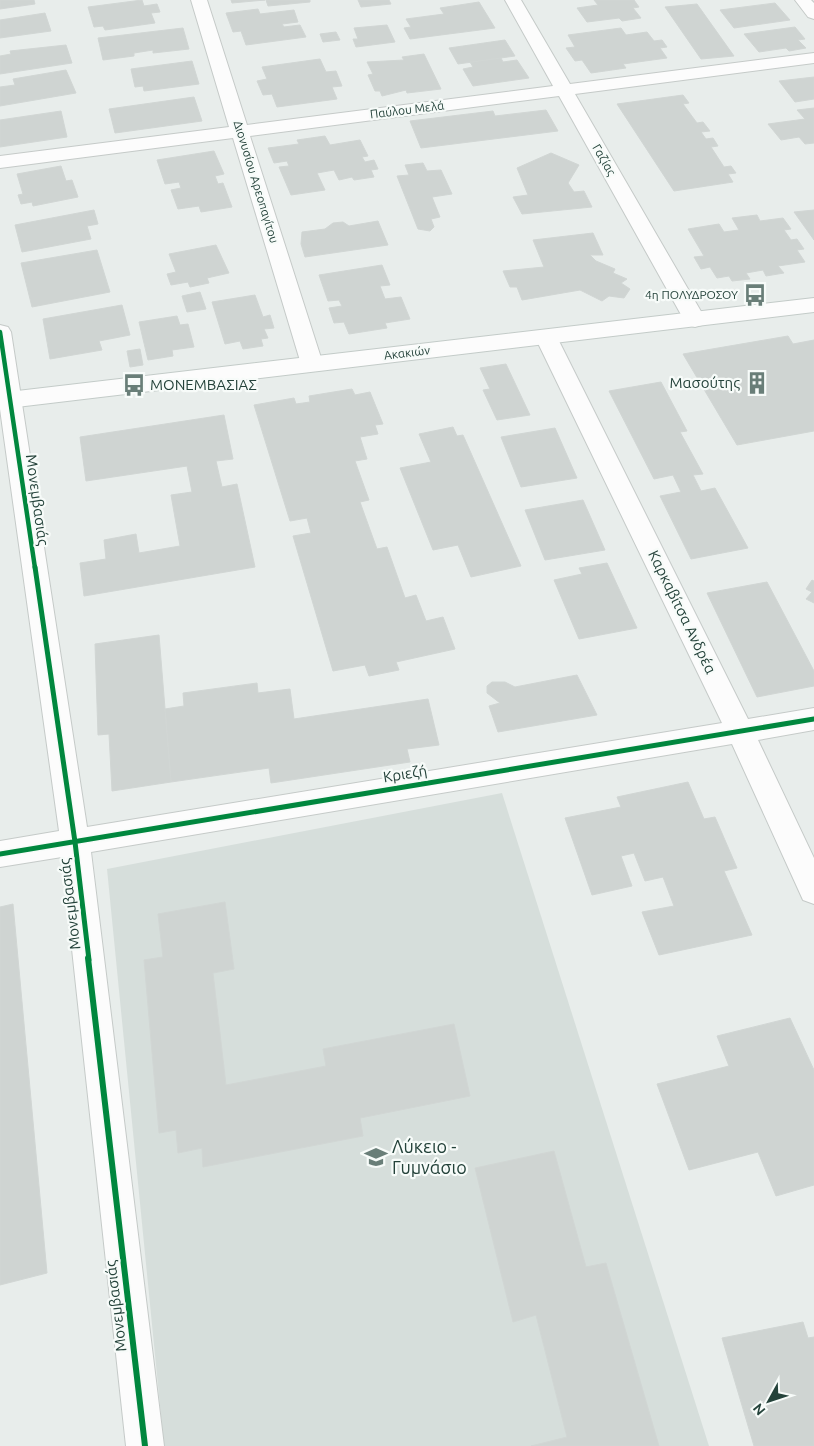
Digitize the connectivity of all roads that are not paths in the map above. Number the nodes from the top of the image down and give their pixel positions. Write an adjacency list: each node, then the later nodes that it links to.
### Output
1 (199, 0): 7 (street, Διονυσίου Αρεοπαγίτου)
2 (513, 0): 6 (street, Γαζίας)
3 (802, 0): 4 (street)
4 (814, 14)
5 (814, 58): 6 (street, Παύλου Μελά)
6 (564, 90): 7 (street, Παύλου Μελά); 10 (street, Γαζίας)
7 (240, 131): 8 (street, Παύλου Μελά); 13 (street, Διονυσίου Αρεοπαγίτου)
8 (0, 162)
9 (814, 305): 10 (street, Ακακιών)
10 (695, 320): 12 (street, Ακακιών)
11 (0, 332): 14 (street, Μονεμβασιάς)
12 (546, 337): 13 (street, Ακακιών); 16 (street, Καρκαβίτσα Ανδρέα)
13 (312, 364): 14 (street, Ακακιών)
14 (5, 400): 17 (street, Μονεμβασιάς)
15 (814, 719): 16 (street, Κριεζή)
16 (740, 731): 17 (street, Κριεζή); 19 (street, Καρκαβίτσα Ανδρέα)
17 (76, 842): 18 (street, Κριεζή); 20 (street, Μονεμβασιάς)
18 (0, 854)
19 (814, 890)
20 (145, 1446)

